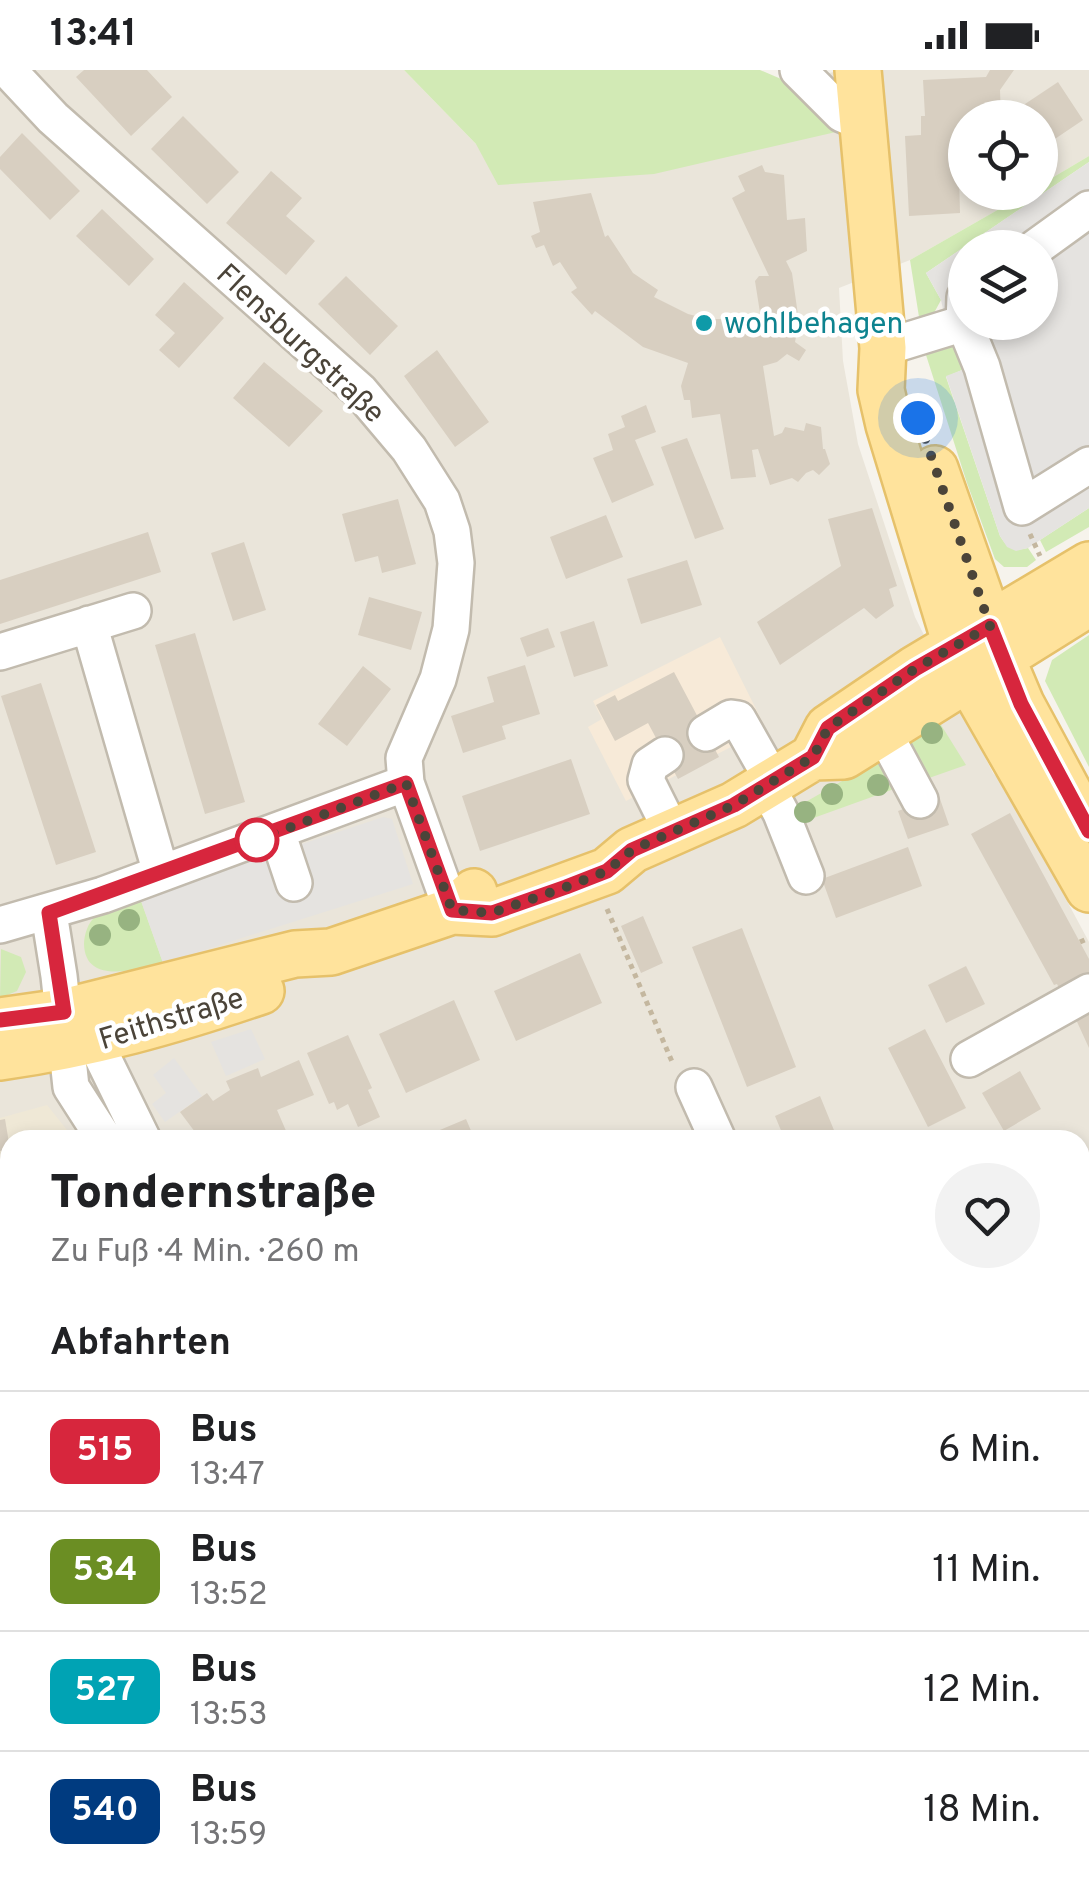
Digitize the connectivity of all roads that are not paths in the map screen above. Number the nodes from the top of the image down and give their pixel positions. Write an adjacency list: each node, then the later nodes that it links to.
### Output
1 (8, 70): 21 (street, Flensburgstraße)
2 (798, 70): 4 (street)
3 (858, 70): 4 (main road)
4 (863, 123): 9 (main road)
5 (1089, 209): 6 (street)
6 (1058, 231)
7 (948, 317): 9 (street)
8 (973, 340): 10 (street)
9 (882, 348): 16 (main road)
10 (1089, 465)
11 (1089, 565): 16 (main road, Feithstraße)
12 (1089, 603): 16 (main road, Feithstraße)
13 (133, 611): 14 (street)
14 (89, 624): 15 (street); 27 (street)
15 (0, 652)
16 (979, 652): 17 (main road, Feithstraße); 20 (main road, Feithstraße); 24 (main road); 30 (main road)
17 (882, 731): 20 (main road, Feithstraße); 23 (street)
18 (706, 733): 22 (street)
19 (665, 755): 26 (street)
20 (813, 757): 22 (main road, Feithstraße)
21 (406, 783): 25 (street); 31 (street, Flensburgstraße)
22 (770, 783): 26 (main road, Feithstraße); 28 (street)
23 (920, 800)
24 (1089, 831)
25 (277, 832): 27 (street); 29 (street)
26 (652, 841): 31 (main road, Feithstraße)
27 (161, 873): 32 (street)
28 (806, 876)
29 (294, 883)
30 (1089, 889)
31 (452, 910): 36 (main road, Feithstraße)
32 (49, 913): 33 (street); 36 (street)
33 (0, 926)
34 (1089, 992): 38 (street)
35 (0, 1020): 36 (main road, Feithstraße)
36 (75, 1034): 37 (main road, Feithstraße); 40 (street); 41 (street)
37 (0, 1057)
38 (969, 1058)
39 (694, 1087): 42 (street)
40 (99, 1130)
41 (137, 1130)
42 (713, 1130)

